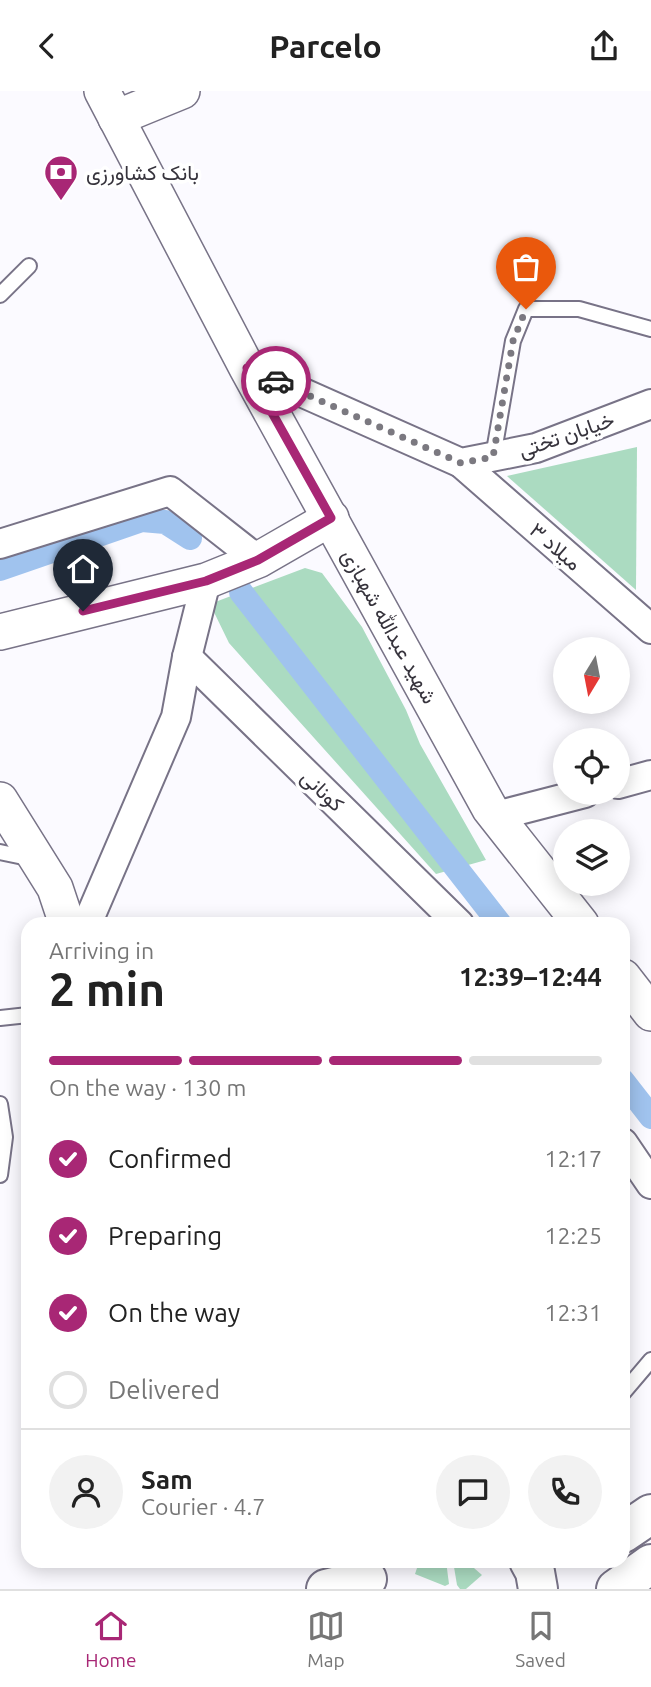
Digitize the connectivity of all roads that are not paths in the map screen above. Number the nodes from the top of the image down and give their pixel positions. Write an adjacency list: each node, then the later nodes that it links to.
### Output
1 (182, 91): 2 (street)
2 (109, 105): 6 (street, شهید عبدالله شهبازی)
3 (29, 266): 4 (lane)
4 (0, 295)
5 (651, 329): 8 (lane)
6 (247, 368): 9 (street); 10 (street, شهید عبدالله شهبازی)
7 (651, 404): 8 (street, خیابان تختی)
8 (493, 457): 9 (street, خیابان تختی)
9 (461, 463): 14 (street, میلاد ۳)
10 (331, 518): 12 (street); 21 (street, شهید عبدالله شهبازی)
11 (0, 544): 12 (street)
12 (258, 560): 13 (street)
13 (206, 581): 15 (street); 16 (street)
14 (651, 629)
15 (0, 632)
16 (187, 657): 25 (street); 26 (street, کونانی)
17 (651, 775): 18 (street)
18 (630, 781)
19 (0, 800): 23 (street)
20 (553, 801): 21 (street)
21 (496, 816): 27 (street, شهید عبدالله شهبازی)
22 (0, 852): 23 (lane)
23 (38, 860): 24 (street)
24 (65, 917)
25 (90, 917)
26 (452, 917)
27 (575, 917)
28 (630, 986): 29 (street)
29 (651, 1013)
30 (21, 1016): 31 (lane)
31 (0, 1018)
32 (0, 1104): 34 (lane)
33 (630, 1153): 35 (street)
34 (0, 1175)
35 (651, 1184)
36 (651, 1360): 37 (lane)
37 (630, 1386)
38 (651, 1514): 39 (main road)
39 (630, 1528)
40 (651, 1564): 45 (main road)
41 (533, 1568): 44 (main road)
42 (366, 1573): 43 (main road)
43 (326, 1589)
44 (538, 1589)
45 (616, 1589)

